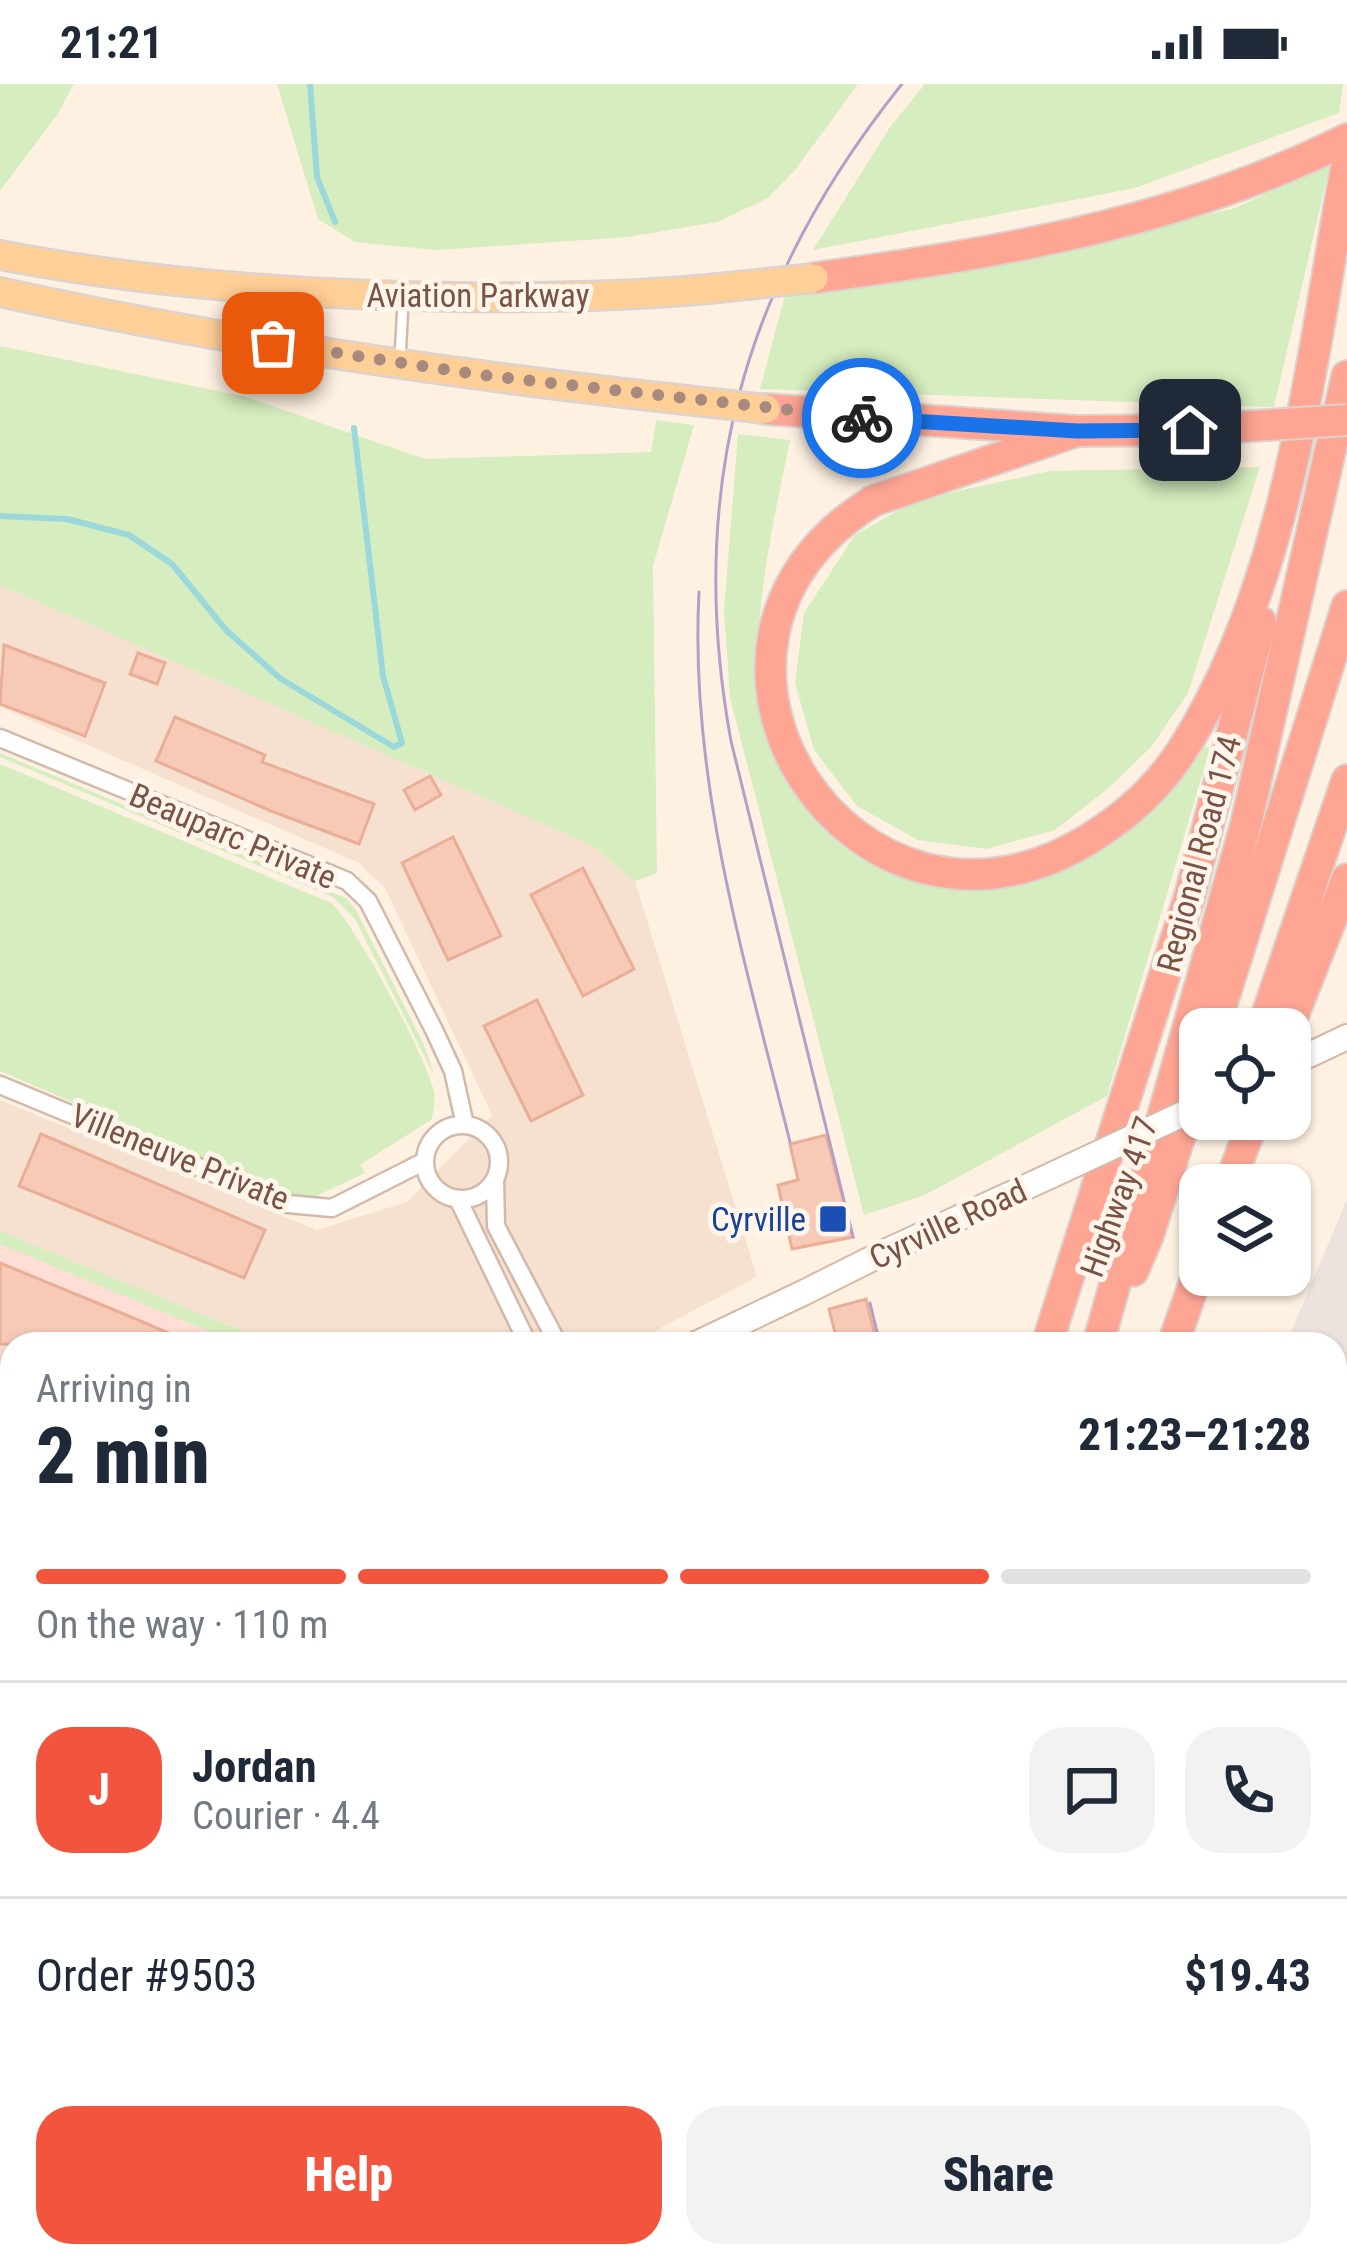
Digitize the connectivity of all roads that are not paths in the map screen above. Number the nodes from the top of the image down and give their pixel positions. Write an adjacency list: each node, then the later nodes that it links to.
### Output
1 (1347, 139): 4 (highway)
2 (1347, 163): 12 (highway)
3 (0, 255): 6 (main road, Aviation Parkway)
4 (814, 278): 6 (main road, Aviation Parkway, bridge)
5 (0, 292): 7 (main road, Aviation Parkway)
6 (403, 296): 7 (lane)
7 (400, 363): 9 (main road, Aviation Parkway, bridge)
8 (1347, 376): 34 (highway, Regional Road 174)
9 (766, 409): 11 (highway)
10 (1347, 420): 11 (highway, bridge)
11 (1077, 431): 12 (highway)
12 (1272, 540): 33 (highway)
13 (1347, 605): 17 (highway)
14 (0, 738): 24 (street, Beauparc Private)
15 (1347, 780): 18 (highway)
16 (1347, 879): 19 (highway)
17 (1221, 1008)
18 (1269, 1008)
19 (1296, 1008)
20 (1347, 1037): 21 (main road)
21 (1311, 1054)
22 (0, 1085): 26 (street, Villeneuve Private)
23 (1179, 1116): 32 (main road, Cyrville Road, bridge)
24 (466, 1125): 26 (street); 27 (street)
25 (1179, 1138): 35 (highway, Highway 417)
26 (424, 1161): 28 (street)
27 (495, 1180): 28 (street); 31 (street)
28 (458, 1199): 30 (street)
29 (1189, 1296): 36 (highway)
30 (522, 1332)
31 (552, 1332)
32 (721, 1332)
33 (1050, 1332)
34 (1103, 1332)
35 (1105, 1332)
36 (1176, 1332)

